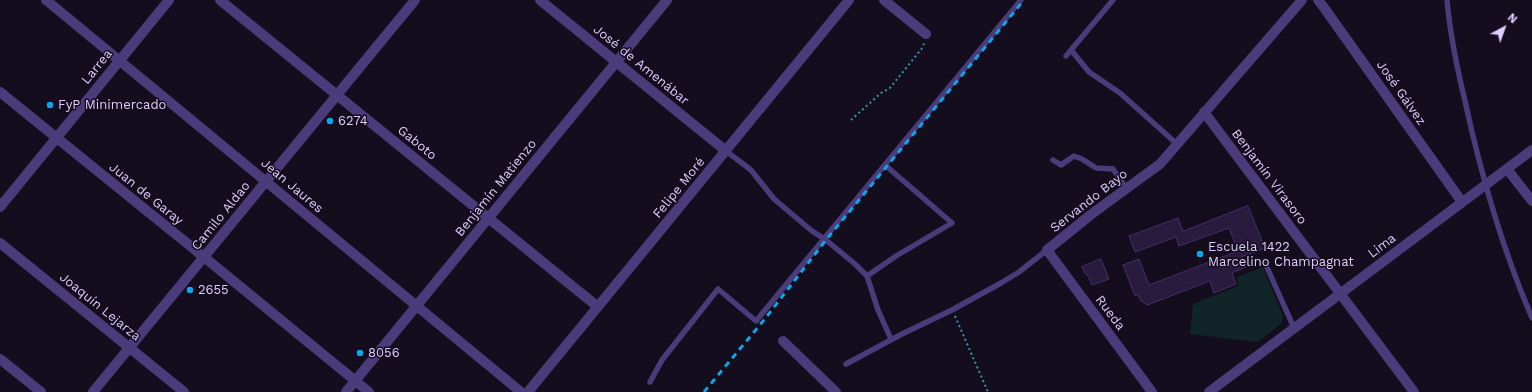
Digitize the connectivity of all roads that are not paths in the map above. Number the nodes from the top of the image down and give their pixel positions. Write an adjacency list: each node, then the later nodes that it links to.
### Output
1 (46, 0): 17 (street, Jean Jaures)
2 (169, 0): 17 (street, Larrea)
3 (220, 0): 20 (street, Gaboto)
4 (414, 0): 20 (street, Camilo Aldao)
5 (540, 0): 18 (street, José de Amenábar)
6 (667, 0): 18 (street, Benjamín Matienzo)
7 (849, 0): 25 (street, Felipe Moré)
8 (884, 0): 14 (street)
9 (1021, 0): 27 (lane)
10 (1113, 0): 15 (lane)
11 (1302, 0): 21 (street, Servando Bayo)
12 (1318, 0): 33 (street, José Gálvez)
13 (1446, 0): 30 (lane)
14 (926, 34)
15 (1071, 50): 16 (lane); 23 (lane)
16 (1066, 56)
17 (120, 60): 22 (street, Larrea); 29 (street, Jean Jaures)
18 (616, 62): 25 (street, José de Amenábar); 35 (street, Benjamín Matienzo)
19 (0, 92): 22 (street, Juan de Garay)
20 (337, 95): 29 (street, Camilo Aldao); 35 (street, Gaboto)
21 (1204, 112): 23 (street, Servando Bayo); 42 (street, Benjamín Virasoro)
22 (56, 138): 34 (street, Larrea); 39 (street, Juan de Garay)
23 (1178, 144): 31 (street, Servando Bayo)
24 (1532, 150): 28 (street, Lima)
25 (726, 151): 36 (lane); 44 (street, Felipe Moré)
26 (1053, 160): 31 (lane)
27 (884, 165): 36 (lane); 41 (lane)
28 (1507, 169): 30 (street, Lima); 32 (street)
29 (266, 181): 39 (street, Camilo Aldao); 43 (street, Jean Jaures)
30 (1486, 184): 33 (street, Lima); 45 (lane)
31 (1126, 188): 38 (street, Servando Bayo)
32 (1532, 201)
33 (1462, 202): 42 (street, Lima)
34 (0, 207)
35 (488, 218): 43 (street, Benjamín Matienzo); 44 (street, Gaboto)
36 (823, 239): 41 (lane); 53 (lane)
37 (0, 243): 49 (street, Joaquín Lejarza)
38 (1047, 250): 47 (lane, Servando Bayo); 62 (street, Rueda)
39 (204, 256): 49 (street, Camilo Aldao); 52 (street, Juan de Garay)
40 (1266, 265): 46 (lane)
41 (867, 276): 47 (lane)
42 (1340, 294): 46 (street, Lima); 64 (street, Benjamín Virasoro)
43 (417, 306): 52 (street, Benjamín Matienzo); 59 (street, Jean Jaures)
44 (598, 307): 60 (street, Felipe Moré)
45 (1532, 318)
46 (1294, 328): 63 (street, Lima)
47 (891, 339): 51 (lane, Servando Bayo)
48 (783, 341): 61 (street)
49 (129, 348): 55 (street, Camilo Aldao); 56 (street, Joaquín Lejarza)
50 (0, 359): 54 (street)
51 (846, 364)
52 (355, 381): 57 (street, Benjamín Matienzo); 58 (street, Juan de Garay)
53 (650, 382)
54 (41, 392)
55 (93, 392)
56 (184, 392)
57 (346, 392)
58 (369, 392)
59 (521, 392)
60 (528, 392)
61 (836, 392)
62 (1152, 392)
63 (1209, 392)
64 (1414, 392)

